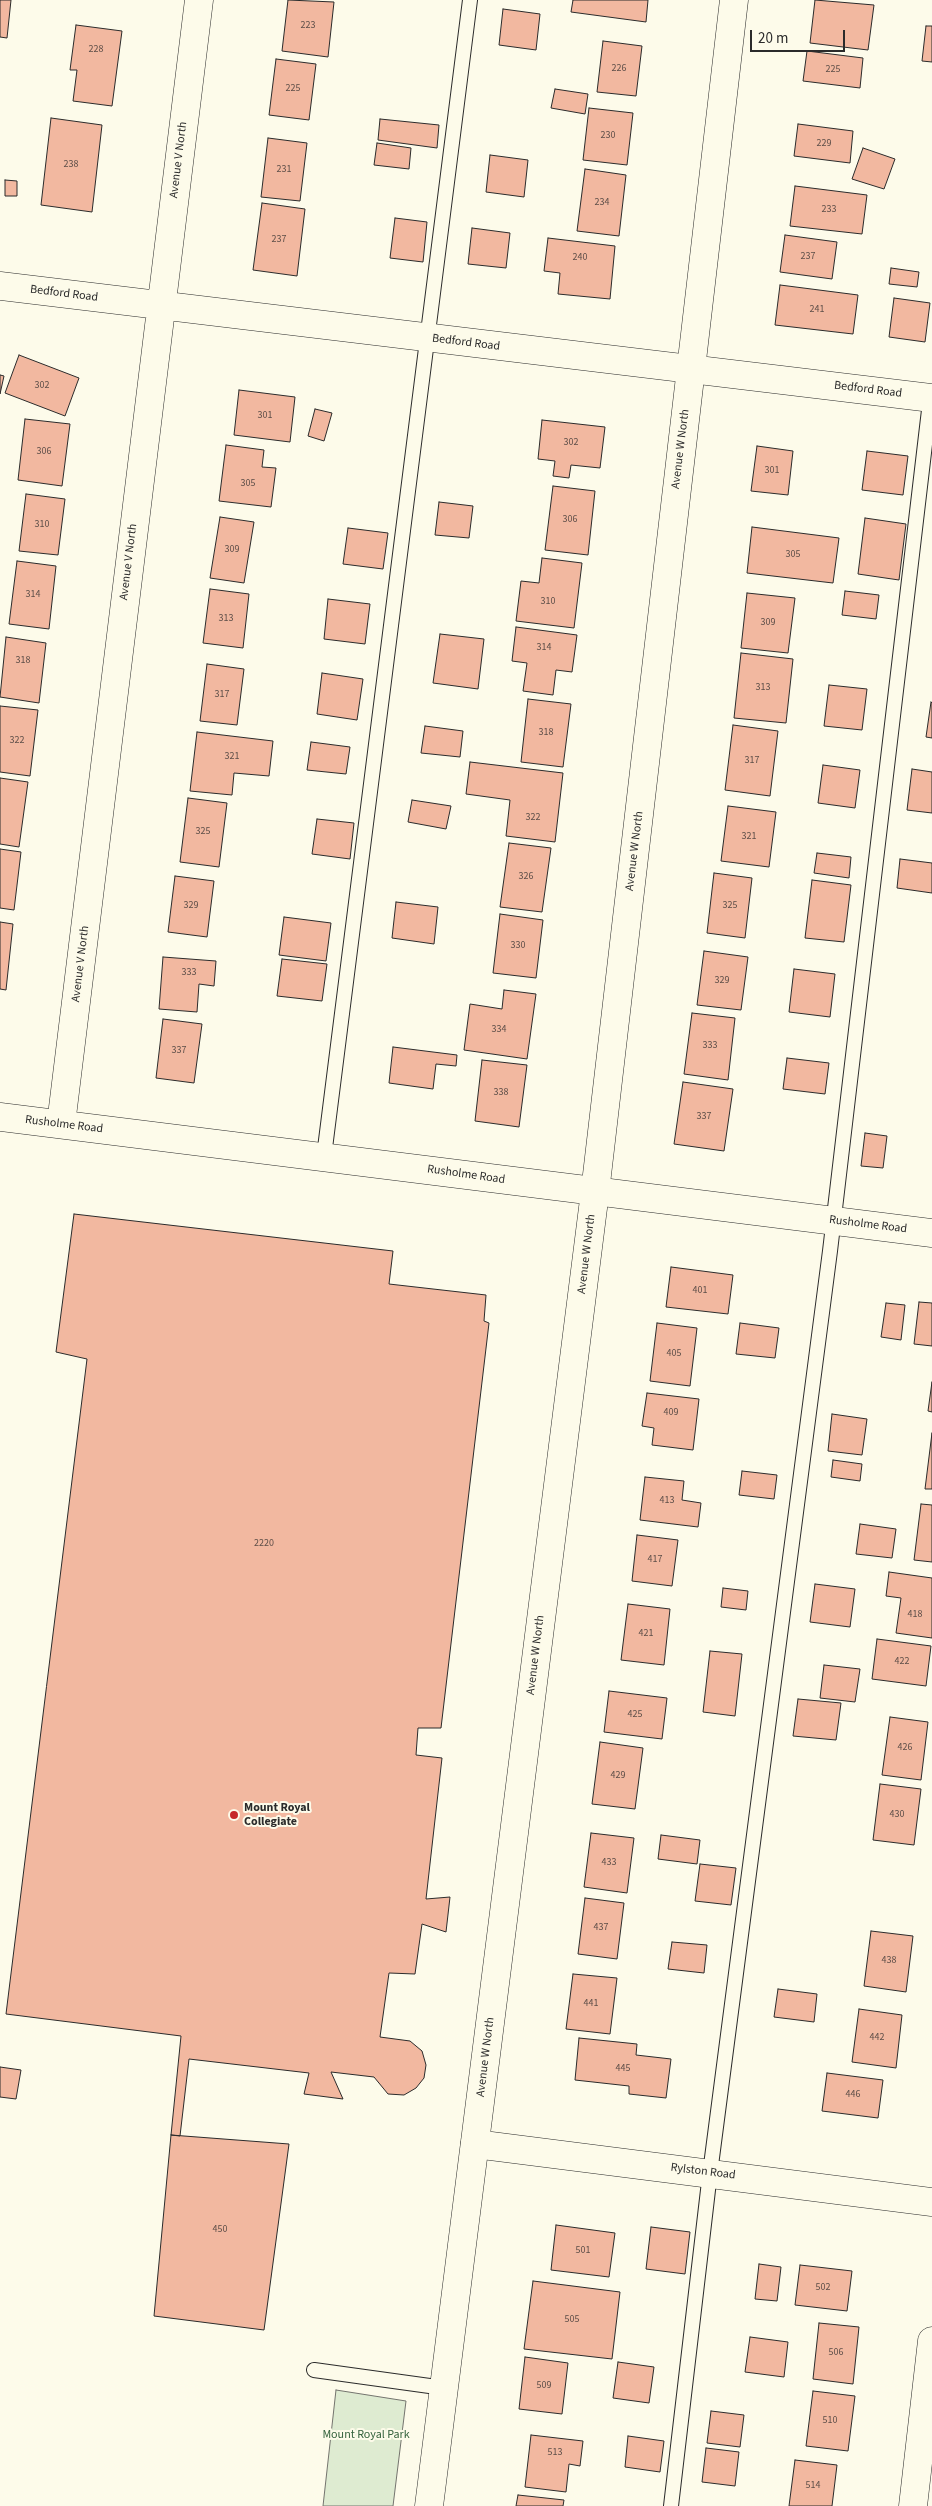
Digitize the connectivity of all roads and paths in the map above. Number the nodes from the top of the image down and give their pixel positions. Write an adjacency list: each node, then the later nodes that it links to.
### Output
1 (199, 0): 5 (street, Avenue V North)
2 (470, 0): 6 (lane)
3 (734, 0): 7 (street, Avenue W North)
4 (0, 286): 5 (street, Bedford Road)
5 (160, 306): 6 (street, Bedford Road); 10 (street, Avenue V North)
6 (426, 338): 7 (street, Bedford Road); 11 (lane)
7 (691, 370): 8 (street, Bedford Road); 12 (street, Avenue W North)
8 (932, 394): 13 (lane)
9 (0, 1117): 10 (street, Rusholme Road)
10 (61, 1124): 11 (street, Rusholme Road)
11 (324, 1156): 12 (street, Rusholme Road)
12 (595, 1192): 13 (street, Rusholme Road); 15 (street, Avenue W North)
13 (833, 1221): 14 (street, Rusholme Road); 16 (lane)
14 (932, 1233)
15 (475, 2144): 16 (street, Rylston Road); 20 (street, Avenue W North)
16 (710, 2173): 17 (street, Rylston Road); 22 (lane)
17 (932, 2202)
18 (932, 2341): 23 (street)
19 (314, 2370): 20 (lane)
20 (444, 2388): 21 (street, Avenue W North)
21 (430, 2506)
22 (671, 2506)
23 (912, 2506)

